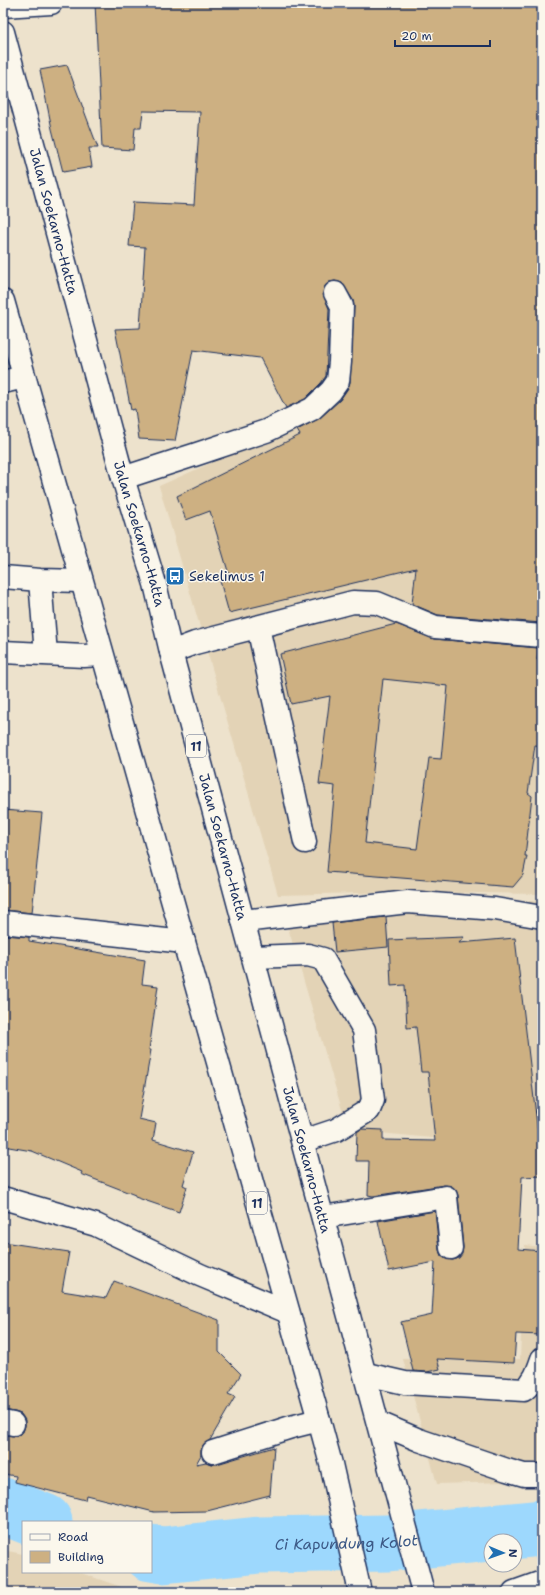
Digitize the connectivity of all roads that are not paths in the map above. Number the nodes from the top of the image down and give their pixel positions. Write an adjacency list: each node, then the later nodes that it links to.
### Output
1 (51, 3): 2 (main road)
2 (3, 6)
3 (3, 32): 8 (main road, Jalan Soekarno-Hatta / 11)
4 (336, 293): 8 (main road)
5 (3, 301): 6 (main road, 11)
6 (6, 328): 7 (main road, 11)
7 (13, 380): 11 (main road, 11)
8 (123, 478): 15 (main road, Jalan Soekarno-Hatta / 11)
9 (3, 577): 10 (main road)
10 (40, 580): 11 (main road); 16 (main road)
11 (81, 581): 17 (main road, 11)
12 (258, 627): 13 (main road); 15 (main road); 18 (main road)
13 (542, 636)
14 (3, 652): 16 (main road)
15 (171, 652): 20 (main road, Jalan Soekarno-Hatta / 11)
16 (46, 654): 17 (main road)
17 (102, 655): 22 (main road, 11)
18 (305, 842)
19 (542, 917): 20 (main road)
20 (243, 921): 23 (main road, Jalan Soekarno-Hatta / 11)
21 (3, 922): 22 (main road)
22 (184, 942): 28 (main road, 11)
23 (253, 958): 24 (main road, Jalan Soekarno-Hatta / 11); 24 (main road)
24 (303, 1142): 26 (main road, Jalan Soekarno-Hatta / 11)
25 (3, 1198): 28 (main road)
26 (323, 1217): 27 (main road); 30 (main road, Jalan Soekarno-Hatta / 11)
27 (451, 1248)
28 (288, 1312): 31 (main road, 11)
29 (542, 1359): 30 (main road)
30 (366, 1374): 32 (main road, Jalan Soekarno-Hatta / 11)
31 (319, 1420): 33 (main road); 36 (main road, 11)
32 (379, 1423): 34 (main road); 37 (main road, Jalan Soekarno-Hatta / 11)
33 (213, 1452)
34 (542, 1475)
35 (542, 1582): 38 (main road)
36 (360, 1592)
37 (423, 1592)
38 (514, 1592)

